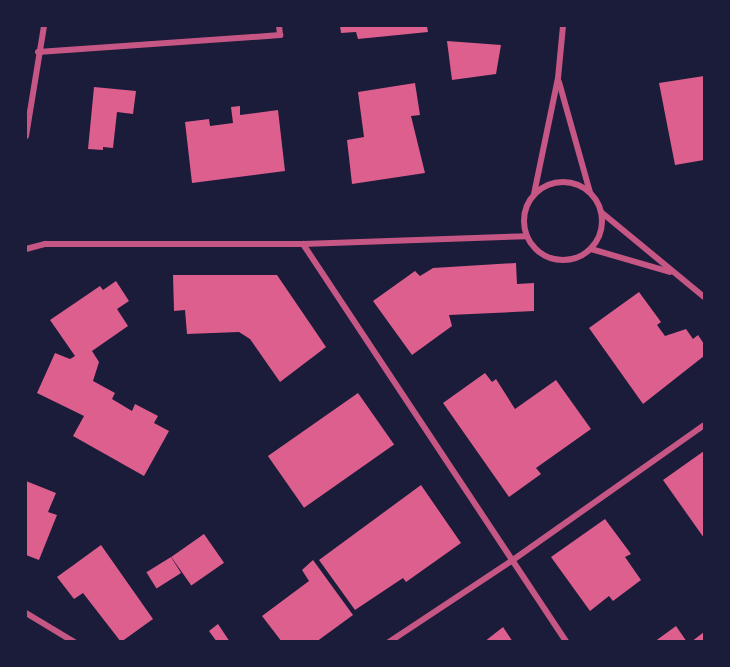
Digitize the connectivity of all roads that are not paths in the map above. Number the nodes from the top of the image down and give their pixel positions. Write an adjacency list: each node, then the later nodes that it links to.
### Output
1 (44, 26): 4 (street)
2 (279, 26): 4 (street)
3 (563, 26): 5 (street)
4 (38, 52): 6 (street)
5 (558, 78): 7 (street); 8 (street)
6 (26, 136)
7 (590, 192): 8 (street); 9 (street)
8 (534, 194): 10 (street)
9 (601, 212): 13 (street); 14 (street)
10 (527, 236): 11 (street); 13 (street)
11 (303, 244): 12 (street); 17 (street)
12 (26, 249)
13 (591, 249): 14 (street)
14 (673, 273): 15 (street)
15 (705, 297)
16 (705, 425): 17 (street)
17 (510, 562): 20 (street); 21 (street)
18 (26, 613): 19 (street)
19 (74, 642)
20 (389, 642)
21 (566, 642)

